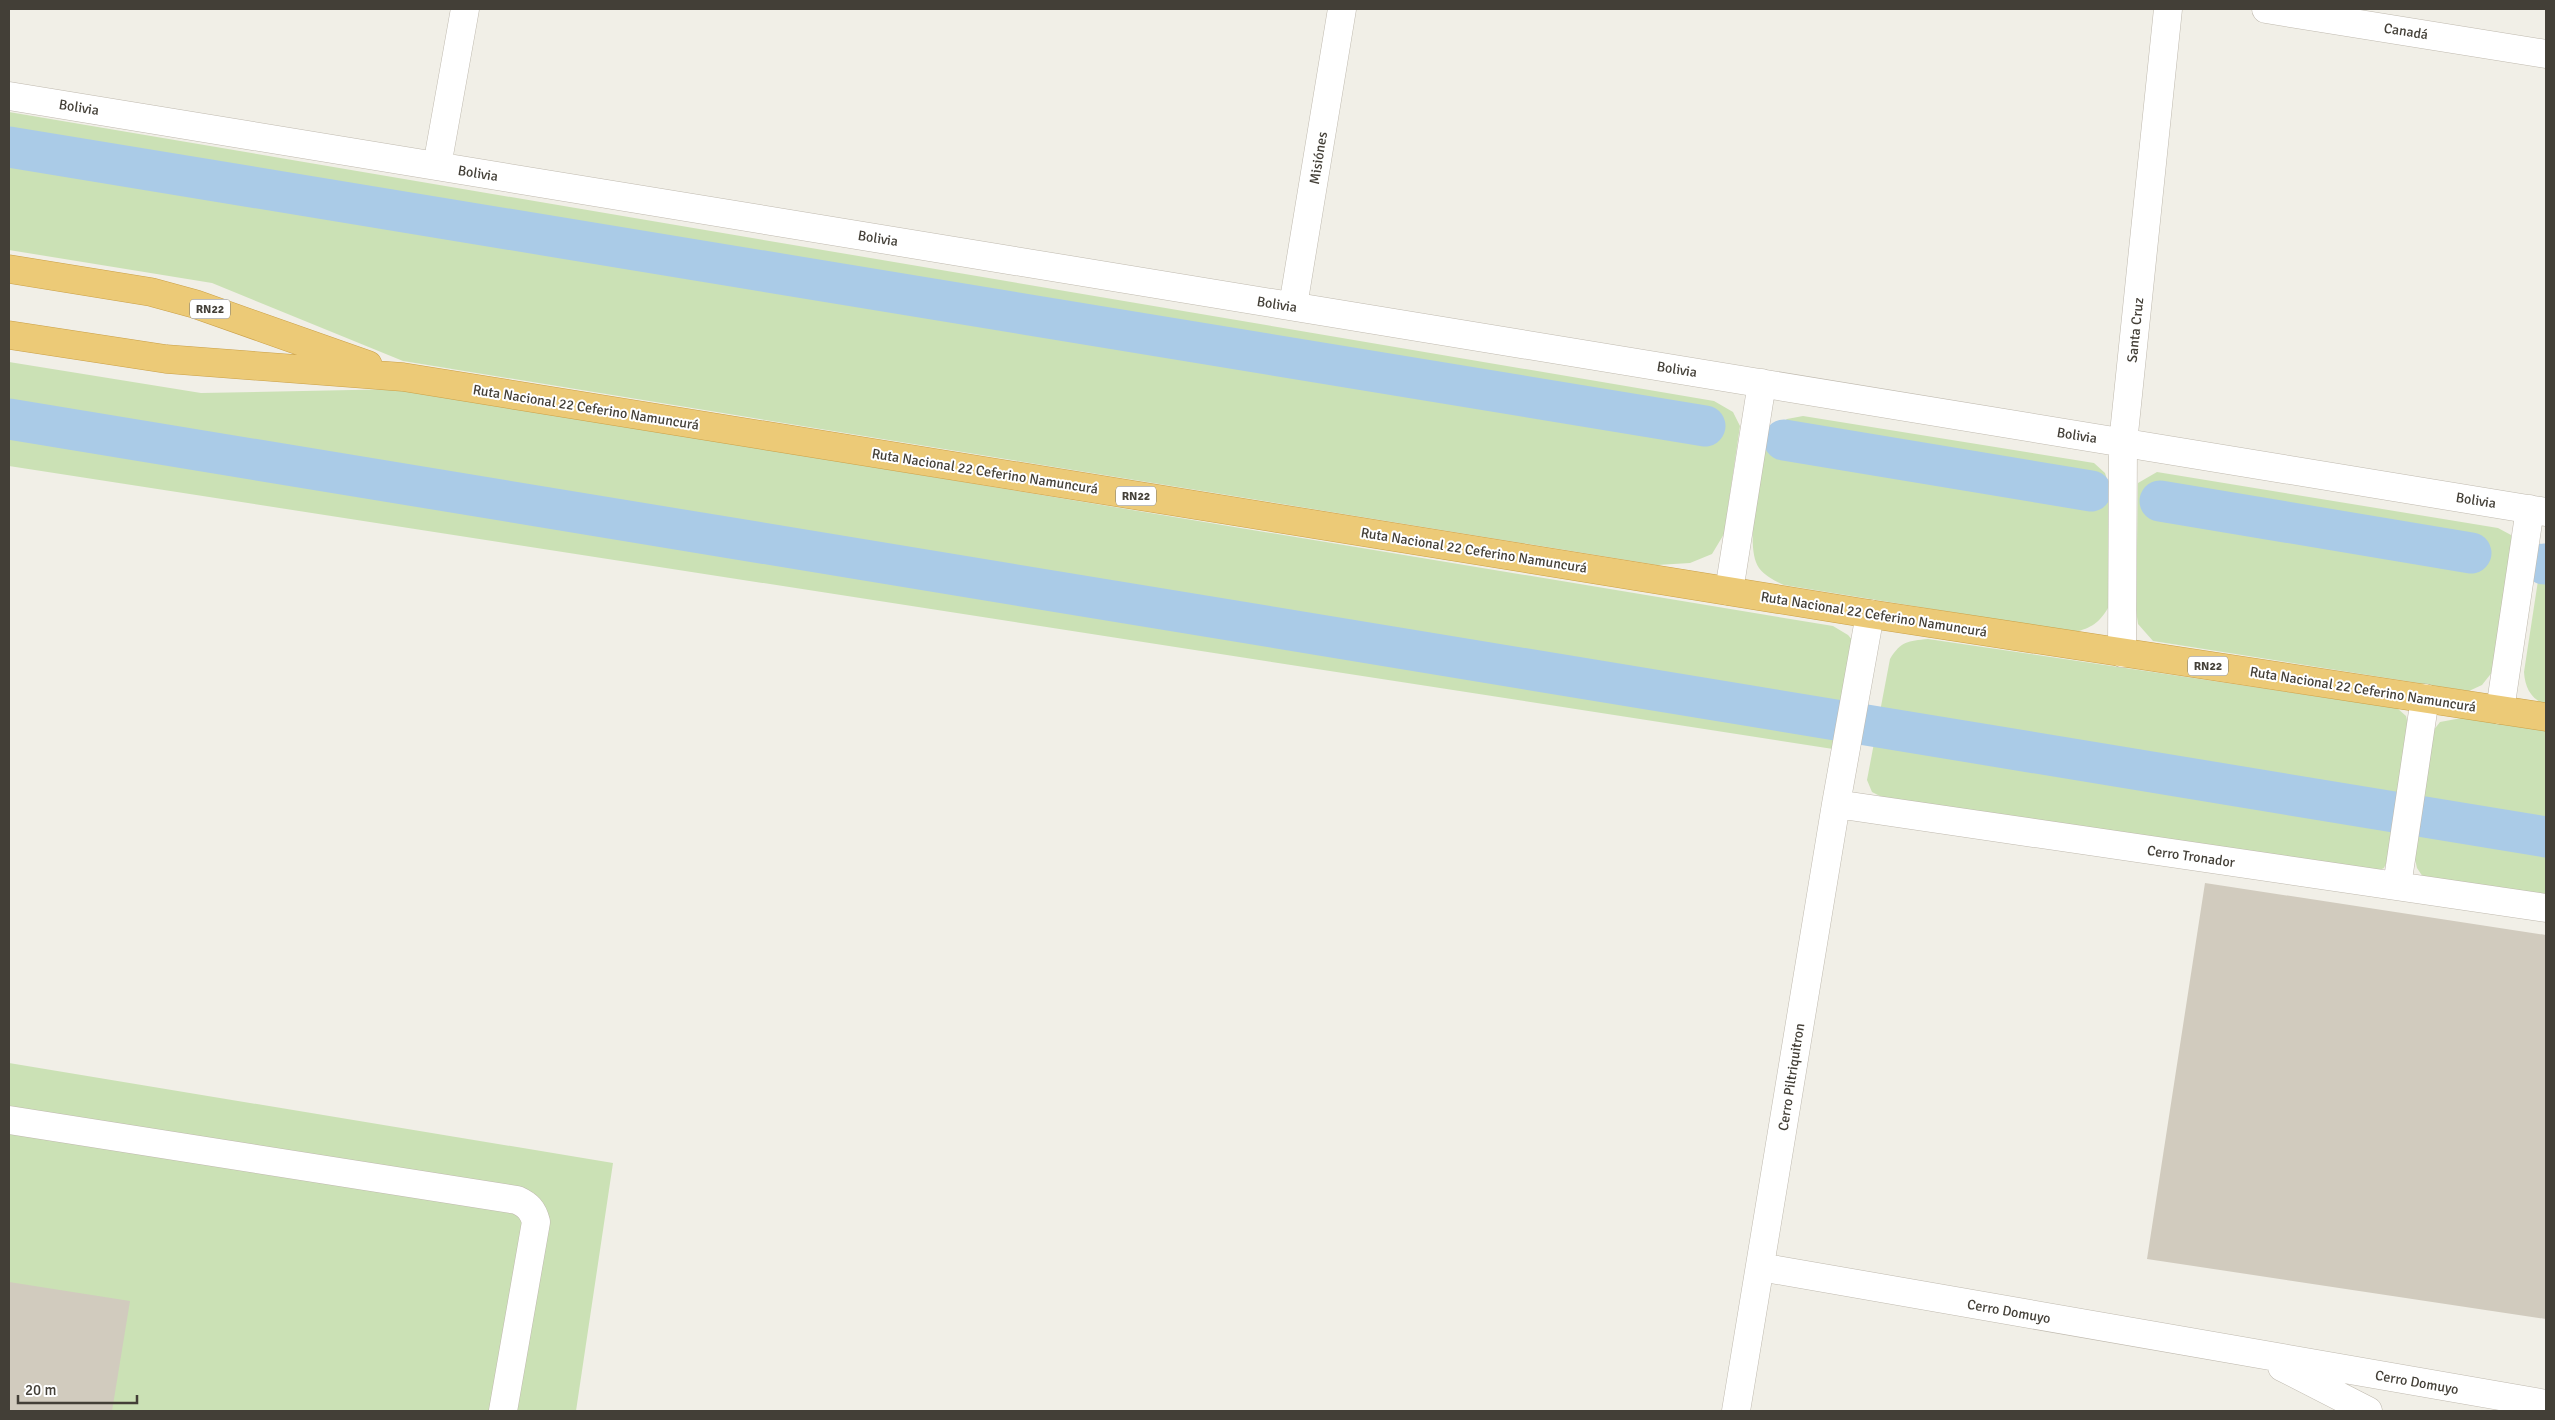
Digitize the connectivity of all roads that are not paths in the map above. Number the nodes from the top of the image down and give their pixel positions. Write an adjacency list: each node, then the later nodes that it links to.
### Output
1 (465, 9): 7 (street)
2 (1342, 9): 9 (street, Misiónes)
3 (2168, 9): 13 (street, Santa Cruz)
4 (2266, 9): 5 (street, Canadá)
5 (2546, 54)
6 (9, 96): 7 (street, Bolivia)
7 (438, 166): 9 (street, Bolivia)
8 (9, 269): 11 (highway, Ruta Nacional 22 Ceferino Namuncurá / RN22)
9 (1293, 306): 12 (street, Bolivia)
10 (9, 335): 11 (highway, Ruta Nacional 22 Ceferino Namuncurá / RN22)
11 (403, 377): 15 (highway, Ruta Nacional 22 Ceferino Namuncurá / RN22)
12 (1762, 383): 13 (street, Bolivia); 15 (street)
13 (2123, 443): 14 (street, Bolivia); 17 (street, Santa Cruz)
14 (2538, 510): 19 (street)
15 (1729, 591): 16 (highway, Ruta Nacional 22 Ceferino Namuncurá / RN22)
16 (1870, 614): 17 (highway, Ruta Nacional 22 Ceferino Namuncurá / RN22); 21 (street, Cerro Piltriquitron)
17 (2122, 653): 18 (highway, Ruta Nacional 22 Ceferino Namuncurá / RN22)
18 (2425, 698): 19 (highway, Ruta Nacional 22 Ceferino Namuncurá / RN22); 22 (street)
19 (2500, 710): 20 (highway, Ruta Nacional 22 Ceferino Namuncurá / RN22)
20 (2546, 717)
21 (1836, 804): 22 (street, Cerro Tronador); 25 (street, Cerro Piltriquitron)
22 (2397, 886): 23 (street, Cerro Tronador)
23 (2546, 908)
24 (9, 1120): 30 (street)
25 (1760, 1267): 26 (street, Cerro Domuyo); 31 (street, Cerro Piltriquitron)
26 (2258, 1355): 27 (street, Cerro Domuyo); 29 (street, Cerro Domuyo)
27 (2355, 1371): 28 (street, Cerro Domuyo); 29 (street)
28 (2546, 1404)
29 (2356, 1408)
30 (503, 1411)
31 (1736, 1411)

